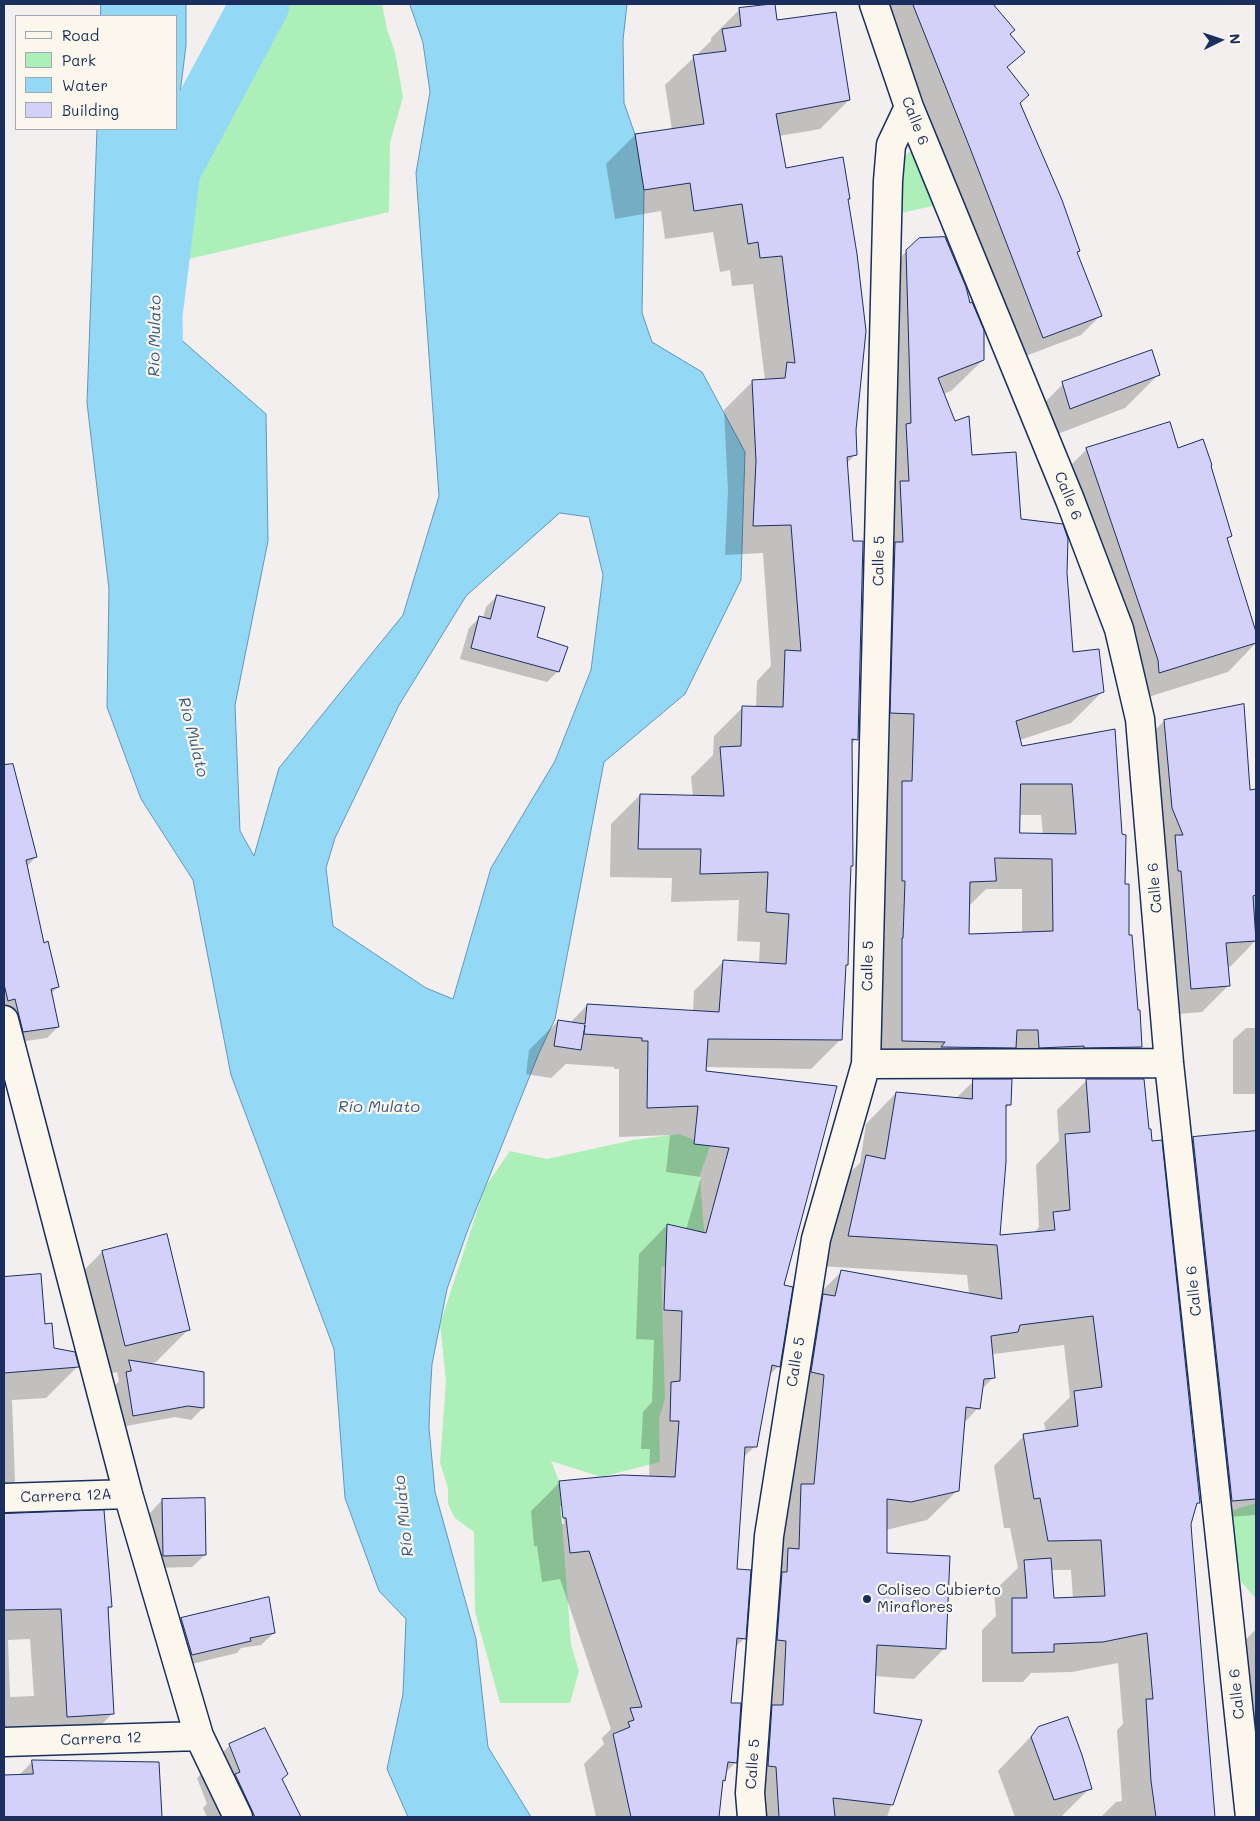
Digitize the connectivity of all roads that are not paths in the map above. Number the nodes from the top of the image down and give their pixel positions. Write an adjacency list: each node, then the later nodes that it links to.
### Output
1 (874, 4): 2 (street, Calle 6)
2 (909, 107): 4 (street, Calle 6); 5 (street, Calle 5)
3 (4, 1020): 6 (street)
4 (1169, 1063): 5 (street); 12 (street, Calle 6)
5 (866, 1064): 11 (street, Calle 5)
6 (128, 1494): 7 (street, Carrera 12A); 8 (street)
7 (4, 1498)
8 (199, 1736): 9 (street, Carrera 12); 10 (street)
9 (4, 1742)
10 (238, 1817)
11 (752, 1817)
12 (1250, 1817)

